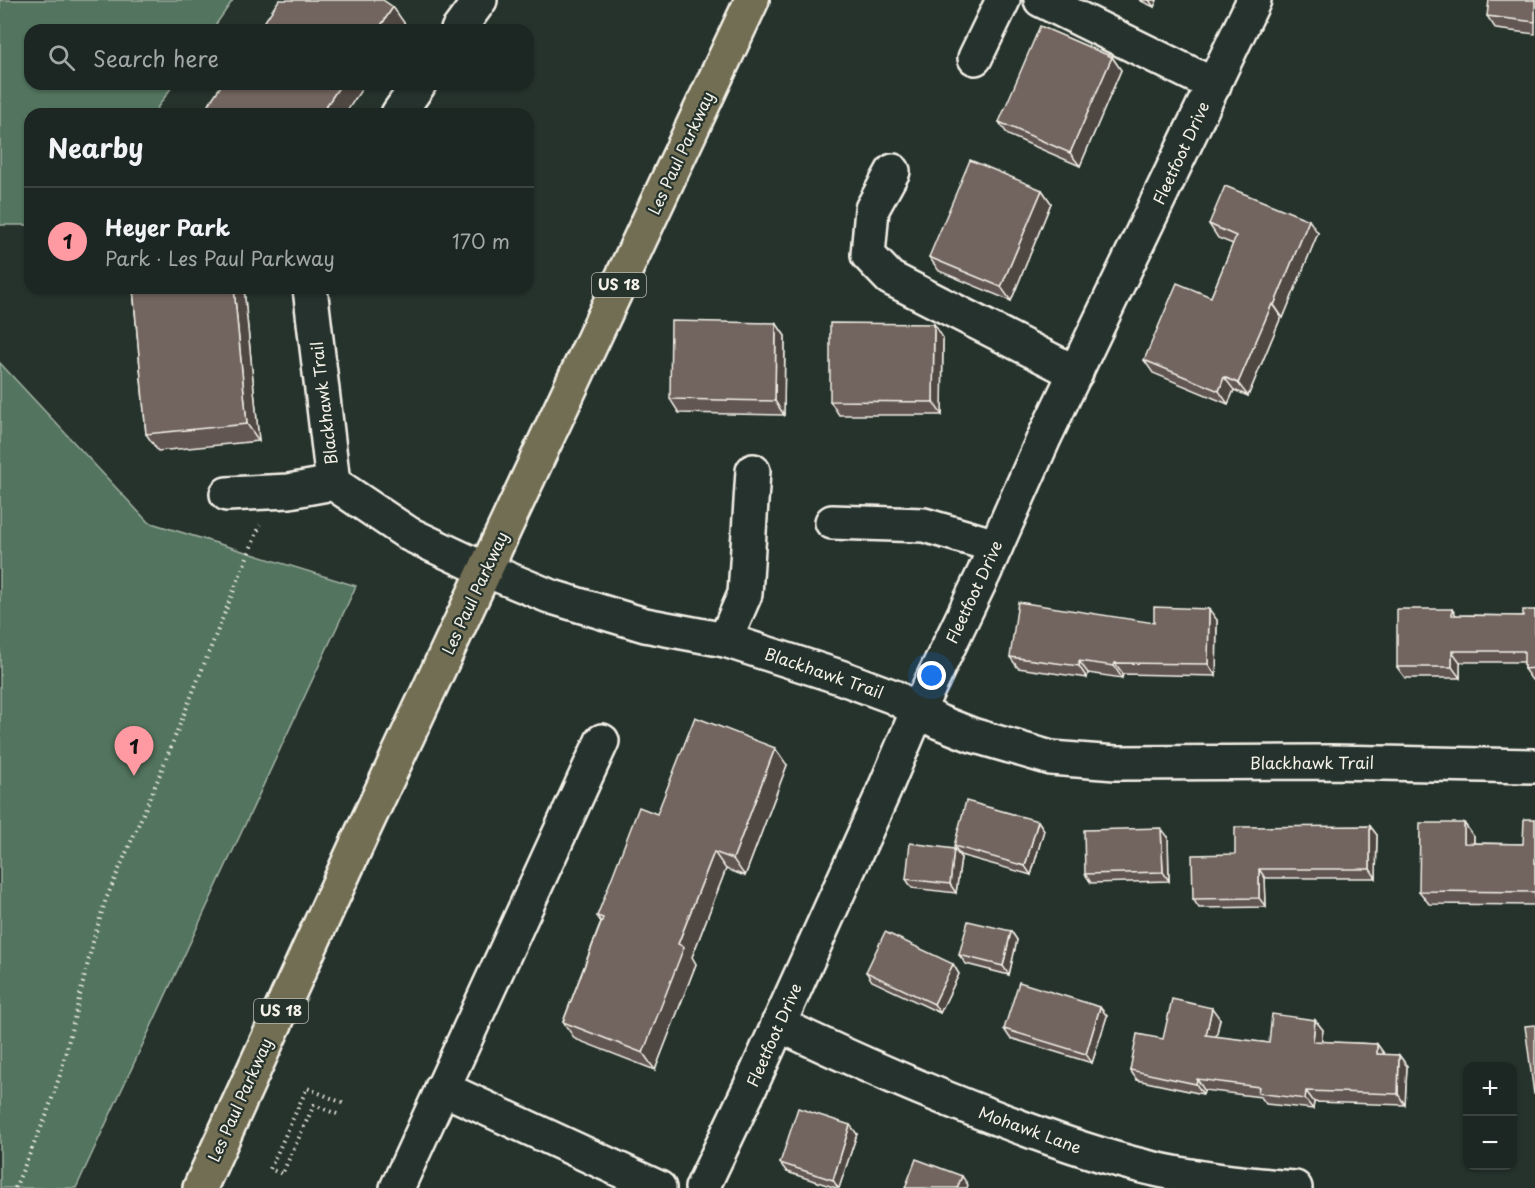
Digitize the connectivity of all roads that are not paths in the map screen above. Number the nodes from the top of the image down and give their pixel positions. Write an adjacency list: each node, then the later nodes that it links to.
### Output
1 (480, 0): 6 (street)
2 (752, 0): 19 (main road, Les Paul Parkway / US 18)
3 (1003, 0): 7 (street)
4 (1041, 0): 8 (street)
5 (1254, 0): 8 (street, Fleetfoot Drive)
6 (462, 24)
7 (975, 58)
8 (1214, 85): 13 (street, Fleetfoot Drive)
9 (415, 90): 10 (street)
10 (402, 108)
11 (893, 171): 13 (street)
12 (311, 294): 15 (street, Blackhawk Trail)
13 (1076, 373): 18 (street, Fleetfoot Drive)
14 (753, 471): 20 (street)
15 (333, 483): 16 (street); 19 (street, Blackhawk Trail)
16 (227, 494)
17 (832, 522): 18 (street)
18 (996, 546): 21 (street, Fleetfoot Drive)
19 (486, 570): 20 (street, Blackhawk Trail); 26 (main road, Les Paul Parkway / US 18)
20 (725, 640): 21 (street, Blackhawk Trail)
21 (918, 710): 23 (street, Blackhawk Trail); 24 (street, Fleetfoot Drive)
22 (602, 741): 25 (street)
23 (1535, 766)
24 (778, 1024): 29 (street, Fleetfoot Drive); 30 (street, Mohawk Lane)
25 (442, 1088): 27 (street); 28 (street)
26 (200, 1188)
27 (397, 1188)
28 (659, 1188)
29 (702, 1188)
30 (1295, 1188)

